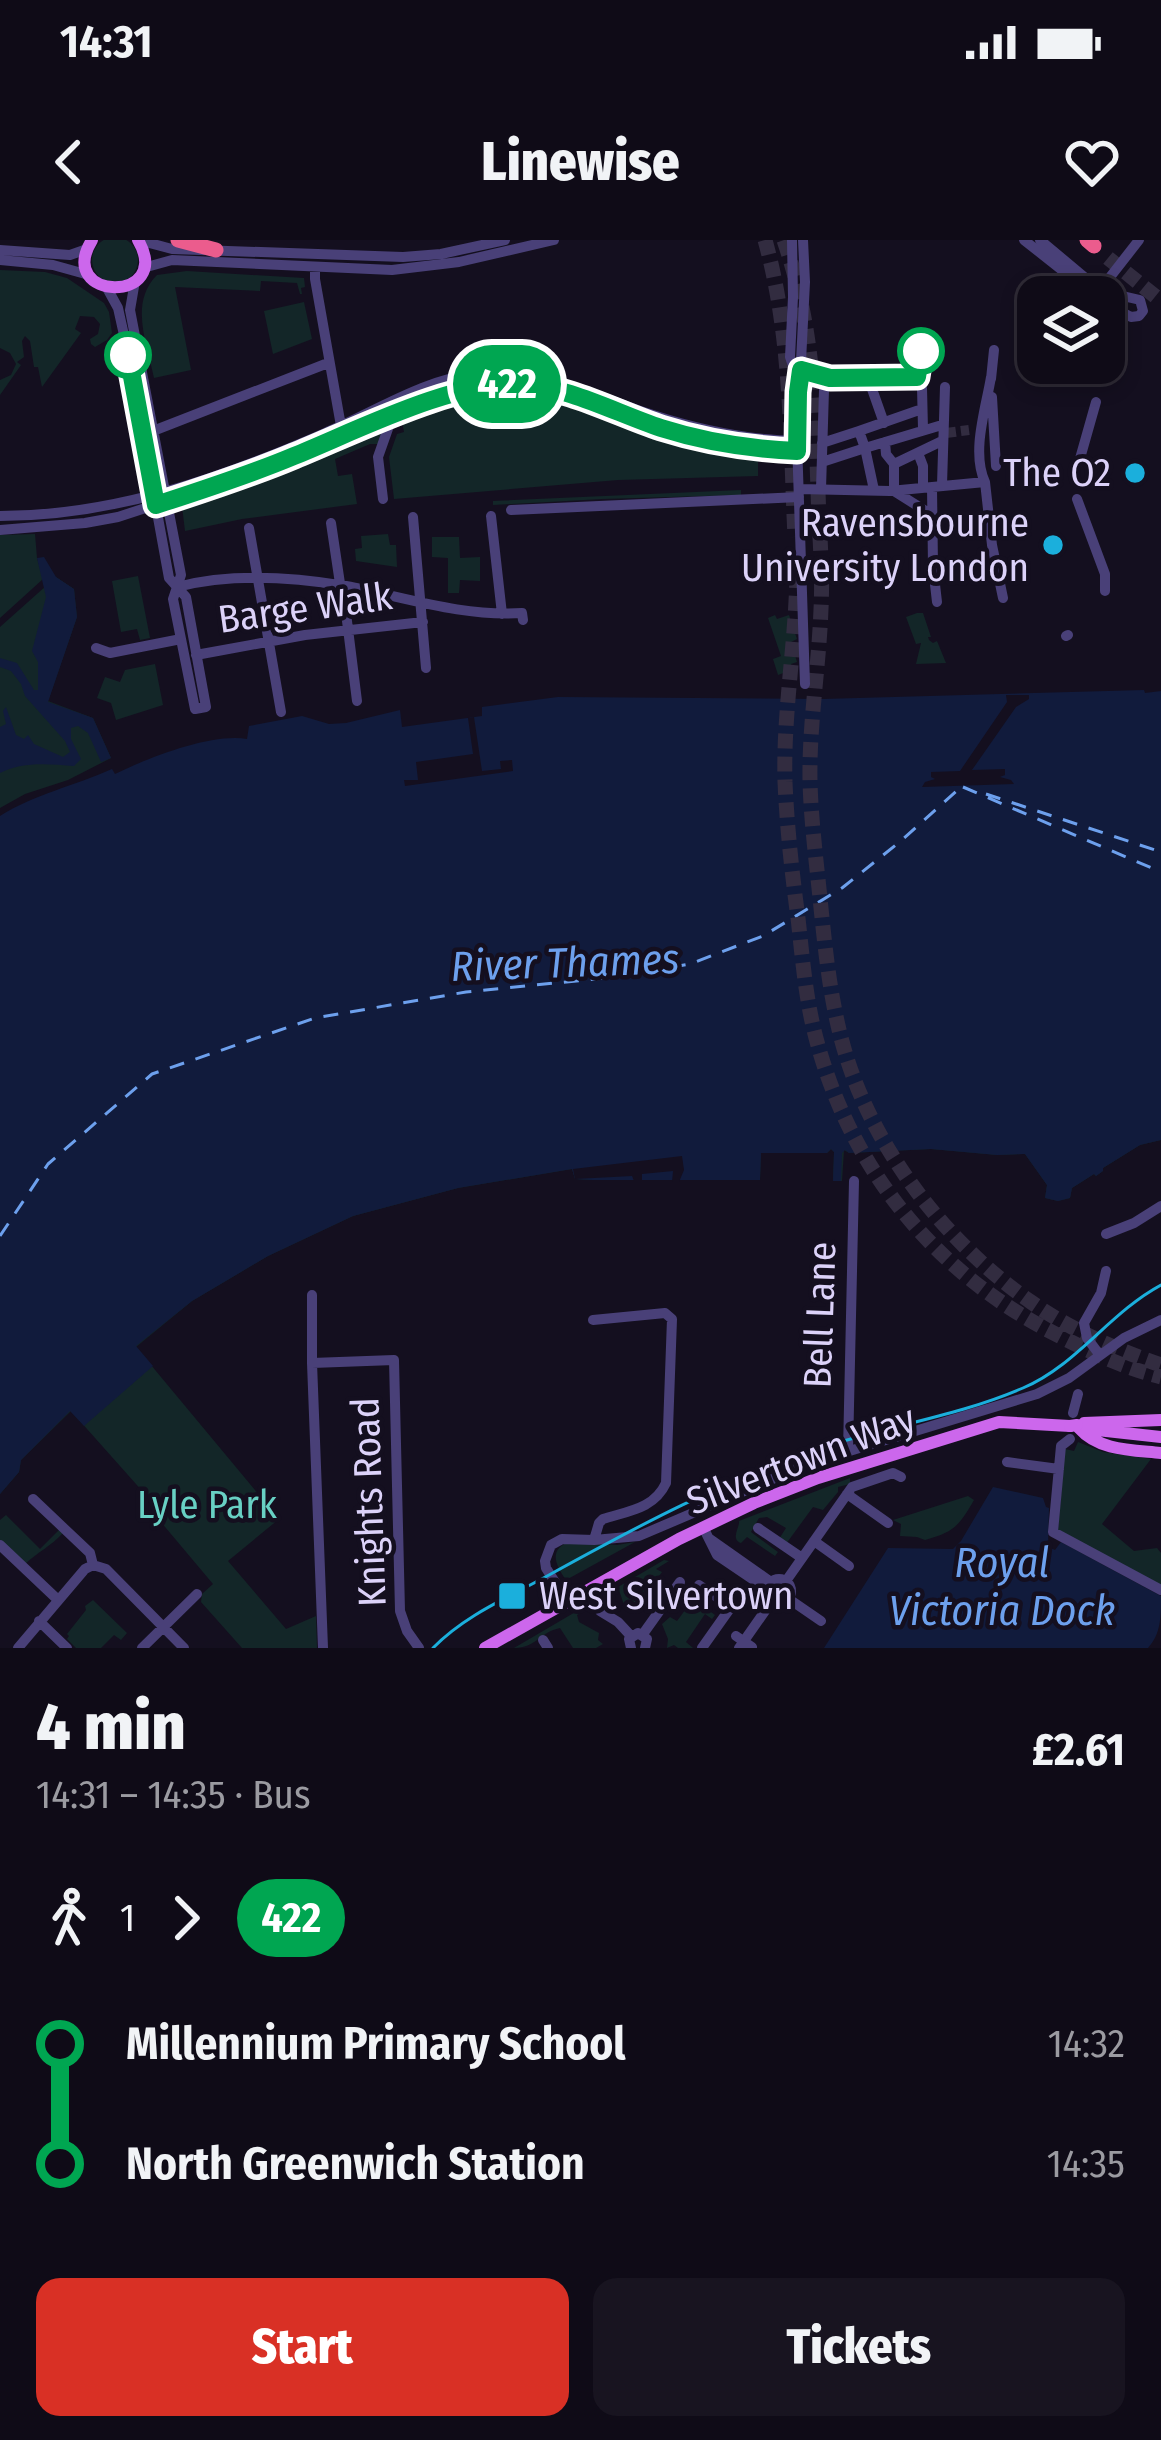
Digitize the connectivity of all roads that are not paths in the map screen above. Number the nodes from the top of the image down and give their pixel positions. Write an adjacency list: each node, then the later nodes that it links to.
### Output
1 (138, 240): 13 (street); 21 (main road)
2 (178, 240): 13 (highway)
3 (330, 240): 16 (street)
4 (505, 240): 14 (street)
5 (554, 240): 14 (street)
6 (792, 240): 27 (street)
7 (803, 240): 27 (street)
8 (1024, 240): 22 (street)
9 (1040, 240): 19 (street)
10 (1138, 240): 15 (street)
11 (90, 245): 12 (street); 20 (main road)
12 (0, 250)
13 (216, 250): 16 (street)
14 (456, 251): 16 (street); 18 (street)
15 (1103, 252): 19 (street)
16 (331, 256)
17 (0, 260): 20 (street)
18 (315, 268): 21 (street); 26 (street)
19 (1082, 274)
20 (89, 275): 23 (main road)
21 (139, 275): 23 (main road); 41 (street)
22 (1073, 276)
23 (107, 288): 41 (street)
24 (1103, 298): 24 (street)
25 (994, 350): 28 (street)
26 (328, 363): 37 (street); 41 (street)
27 (801, 370): 33 (street); 44 (street)
28 (991, 376): 49 (street); 51 (street)
29 (945, 387): 40 (street)
30 (872, 389): 36 (street)
31 (824, 390): 43 (street)
32 (1096, 402): 47 (street)
33 (922, 409): 36 (street); 38 (street)
34 (374, 411): 35 (street); 37 (street); 44 (street)
35 (390, 420): 44 (street); 57 (street); 58 (street)
36 (884, 423): 39 (street)
37 (341, 426): 57 (street)
38 (922, 429): 40 (street); 42 (street)
39 (859, 431): 43 (street); 45 (street)
40 (943, 433): 46 (street); 52 (street)
41 (151, 439): 57 (street)
42 (885, 442): 45 (street); 48 (street)
43 (823, 443): 50 (street)
44 (797, 446): 56 (street)
45 (865, 448): 50 (street); 54 (street)
46 (918, 453): 48 (street); 52 (street)
47 (1079, 462)
48 (894, 464): 55 (street)
49 (996, 466)
50 (817, 471): 53 (street)
51 (986, 482): 52 (street); 72 (street)
52 (932, 486): 55 (street); 61 (street)
53 (821, 489): 54 (street); 56 (street)
54 (874, 490): 55 (street)
55 (895, 491): 61 (street)
56 (799, 493): 60 (street); 84 (street)
57 (160, 498): 62 (street); 67 (street); 69 (street)
58 (383, 499)
59 (1077, 499): 71 (street)
60 (511, 510)
61 (932, 515): 73 (street)
62 (0, 516)
63 (491, 516): 75 (street)
64 (413, 517): 74 (street)
65 (331, 523): 70 (street)
66 (249, 528): 68 (street)
67 (0, 530)
68 (258, 578): 69 (street); 70 (street); 80 (street)
69 (177, 586): 79 (street); 82 (street)
70 (341, 591): 74 (street)
71 (1105, 591)
72 (1003, 598)
73 (937, 602)
74 (422, 603): 75 (street); 77 (street)
75 (502, 614): 76 (street)
76 (523, 616)
77 (423, 622): 78 (street, Barge Walk); 83 (street)
78 (347, 626): 80 (street, Barge Walk); 85 (street)
79 (181, 639): 81 (street); 82 (street)
80 (269, 642): 82 (street, Barge Walk); 86 (street)
81 (96, 648)
82 (196, 655)
83 (426, 668)
84 (805, 684)
85 (357, 701)
86 (281, 712)
87 (854, 1181): 100 (street, Bell Lane)
88 (1161, 1206): 89 (street)
89 (1106, 1234)
90 (1106, 1270): 94 (street)
91 (312, 1295): 95 (street)
92 (593, 1320): 110 (street)
93 (1161, 1320): 94 (street)
94 (1099, 1354): 100 (street)
95 (312, 1363): 135 (street); 136 (street, Knights Road)
96 (1078, 1394): 98 (street)
97 (1161, 1420): 98 (main road, Silvertown Way)
98 (1076, 1427): 99 (main road, Silvertown Way); 101 (main road, Silvertown Way); 103 (street); 109 (main road, Silvertown Way)
99 (1161, 1437)
100 (848, 1451): 110 (street)
101 (1161, 1453)
102 (1007, 1462): 103 (street)
103 (1059, 1468): 120 (street)
104 (901, 1477): 105 (street)
105 (847, 1494): 107 (street); 111 (street)
106 (33, 1499): 114 (street)
107 (888, 1522)
108 (758, 1528): 113 (street)
109 (706, 1533): 119 (street); 124 (main road, Silvertown Way)
110 (594, 1540): 124 (street)
111 (814, 1541): 113 (street); 115 (street)
112 (0, 1545): 122 (street)
113 (802, 1558): 116 (street)
114 (93, 1565): 122 (street); 128 (street)
115 (849, 1565)
116 (786, 1581): 119 (street); 123 (street)
117 (680, 1582): 130 (street)
118 (699, 1585): 129 (street)
119 (770, 1591): 123 (street); 129 (street)
120 (1161, 1591)
121 (197, 1594): 128 (street)
122 (58, 1599): 126 (street)
123 (789, 1599): 127 (street)
124 (567, 1600): 137 (main road, Silvertown Way)
125 (600, 1611): 130 (street)
126 (39, 1622): 131 (street); 132 (street)
127 (821, 1622)
128 (163, 1627): 133 (street); 134 (street)
129 (736, 1638): 138 (street)
130 (638, 1644)
131 (18, 1648)
132 (67, 1648)
133 (142, 1648)
134 (184, 1648)
135 (323, 1648)
136 (419, 1648)
137 (484, 1648)
138 (702, 1648)

